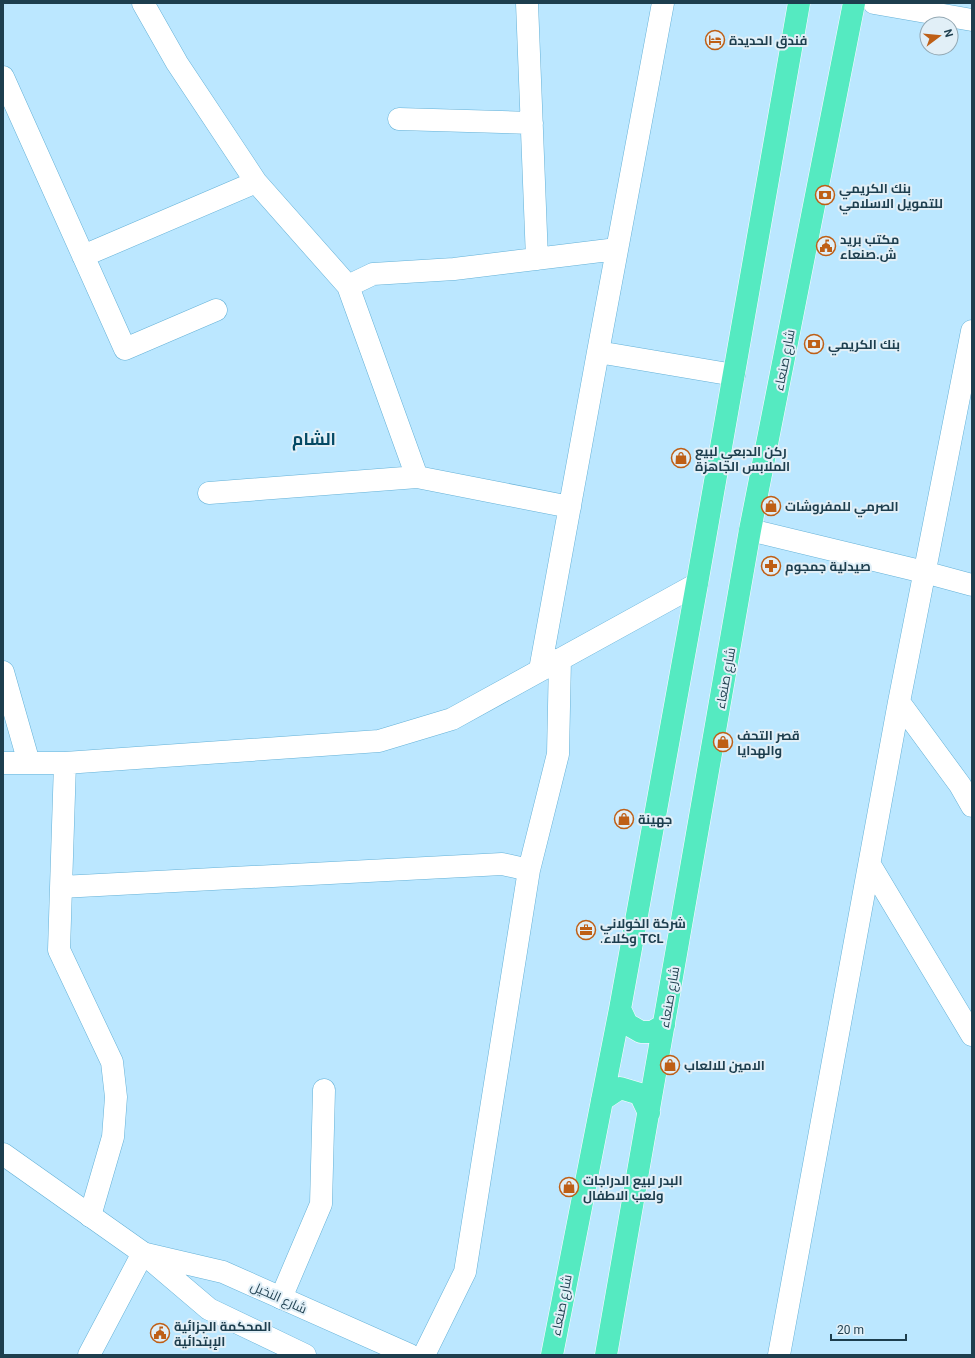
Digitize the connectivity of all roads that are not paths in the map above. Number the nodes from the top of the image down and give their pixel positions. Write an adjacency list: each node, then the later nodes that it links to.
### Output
1 (143, 3): 11 (street)
2 (527, 3): 10 (street)
3 (663, 3): 12 (street)
4 (799, 3): 19 (highway, شارع صنعاء)
5 (854, 3): 23 (highway, شارع صنعاء)
6 (874, 3): 7 (street)
7 (972, 20)
8 (3, 77): 13 (street)
9 (399, 119): 10 (street)
10 (532, 123): 14 (street)
11 (256, 182): 13 (street); 15 (street)
12 (617, 249): 14 (street); 18 (street)
13 (83, 256): 16 (street)
14 (537, 259): 15 (street)
15 (348, 286): 20 (street)
16 (216, 310)
17 (972, 331): 24 (street)
18 (598, 352): 19 (street); 22 (street)
19 (734, 375): 25 (highway, شارع صنعاء)
20 (417, 477): 21 (street); 22 (street)
21 (209, 493)
22 (570, 507): 28 (street)
23 (750, 530): 24 (street); 40 (highway, شارع صنعاء)
24 (924, 572): 26 (street); 30 (street)
25 (697, 584): 27 (street); 39 (highway, شارع صنعاء)
26 (972, 585)
27 (560, 659): 28 (street); 37 (street)
28 (540, 670): 33 (street)
29 (3, 672): 32 (street)
30 (899, 702): 34 (street); 36 (street)
31 (3, 763): 32 (street)
32 (29, 763): 33 (street)
33 (65, 763): 38 (street)
34 (966, 781): 35 (street)
35 (972, 806)
36 (870, 865): 41 (street); 55 (street)
37 (529, 870): 38 (street); 52 (street)
38 (61, 887): 46 (street)
39 (620, 1009): 40 (highway); 43 (highway, شارع صنعاء)
40 (664, 1025): 44 (highway, شارع صنعاء)
41 (972, 1035)
42 (324, 1090): 48 (street)
43 (602, 1100): 44 (highway); 53 (highway, شارع صنعاء)
44 (649, 1113): 54 (highway, شارع صنعاء)
45 (3, 1154): 46 (street, شارع النخيل)
46 (90, 1216): 47 (street, شارع النخيل)
47 (143, 1253): 48 (street, شارع النخيل); 49 (street); 50 (street, شارع النخيل)
48 (281, 1298): 51 (street, شارع النخيل)
49 (89, 1355)
50 (305, 1355)
51 (410, 1355)
52 (424, 1355)
53 (552, 1355)
54 (606, 1355)
55 (779, 1355)

